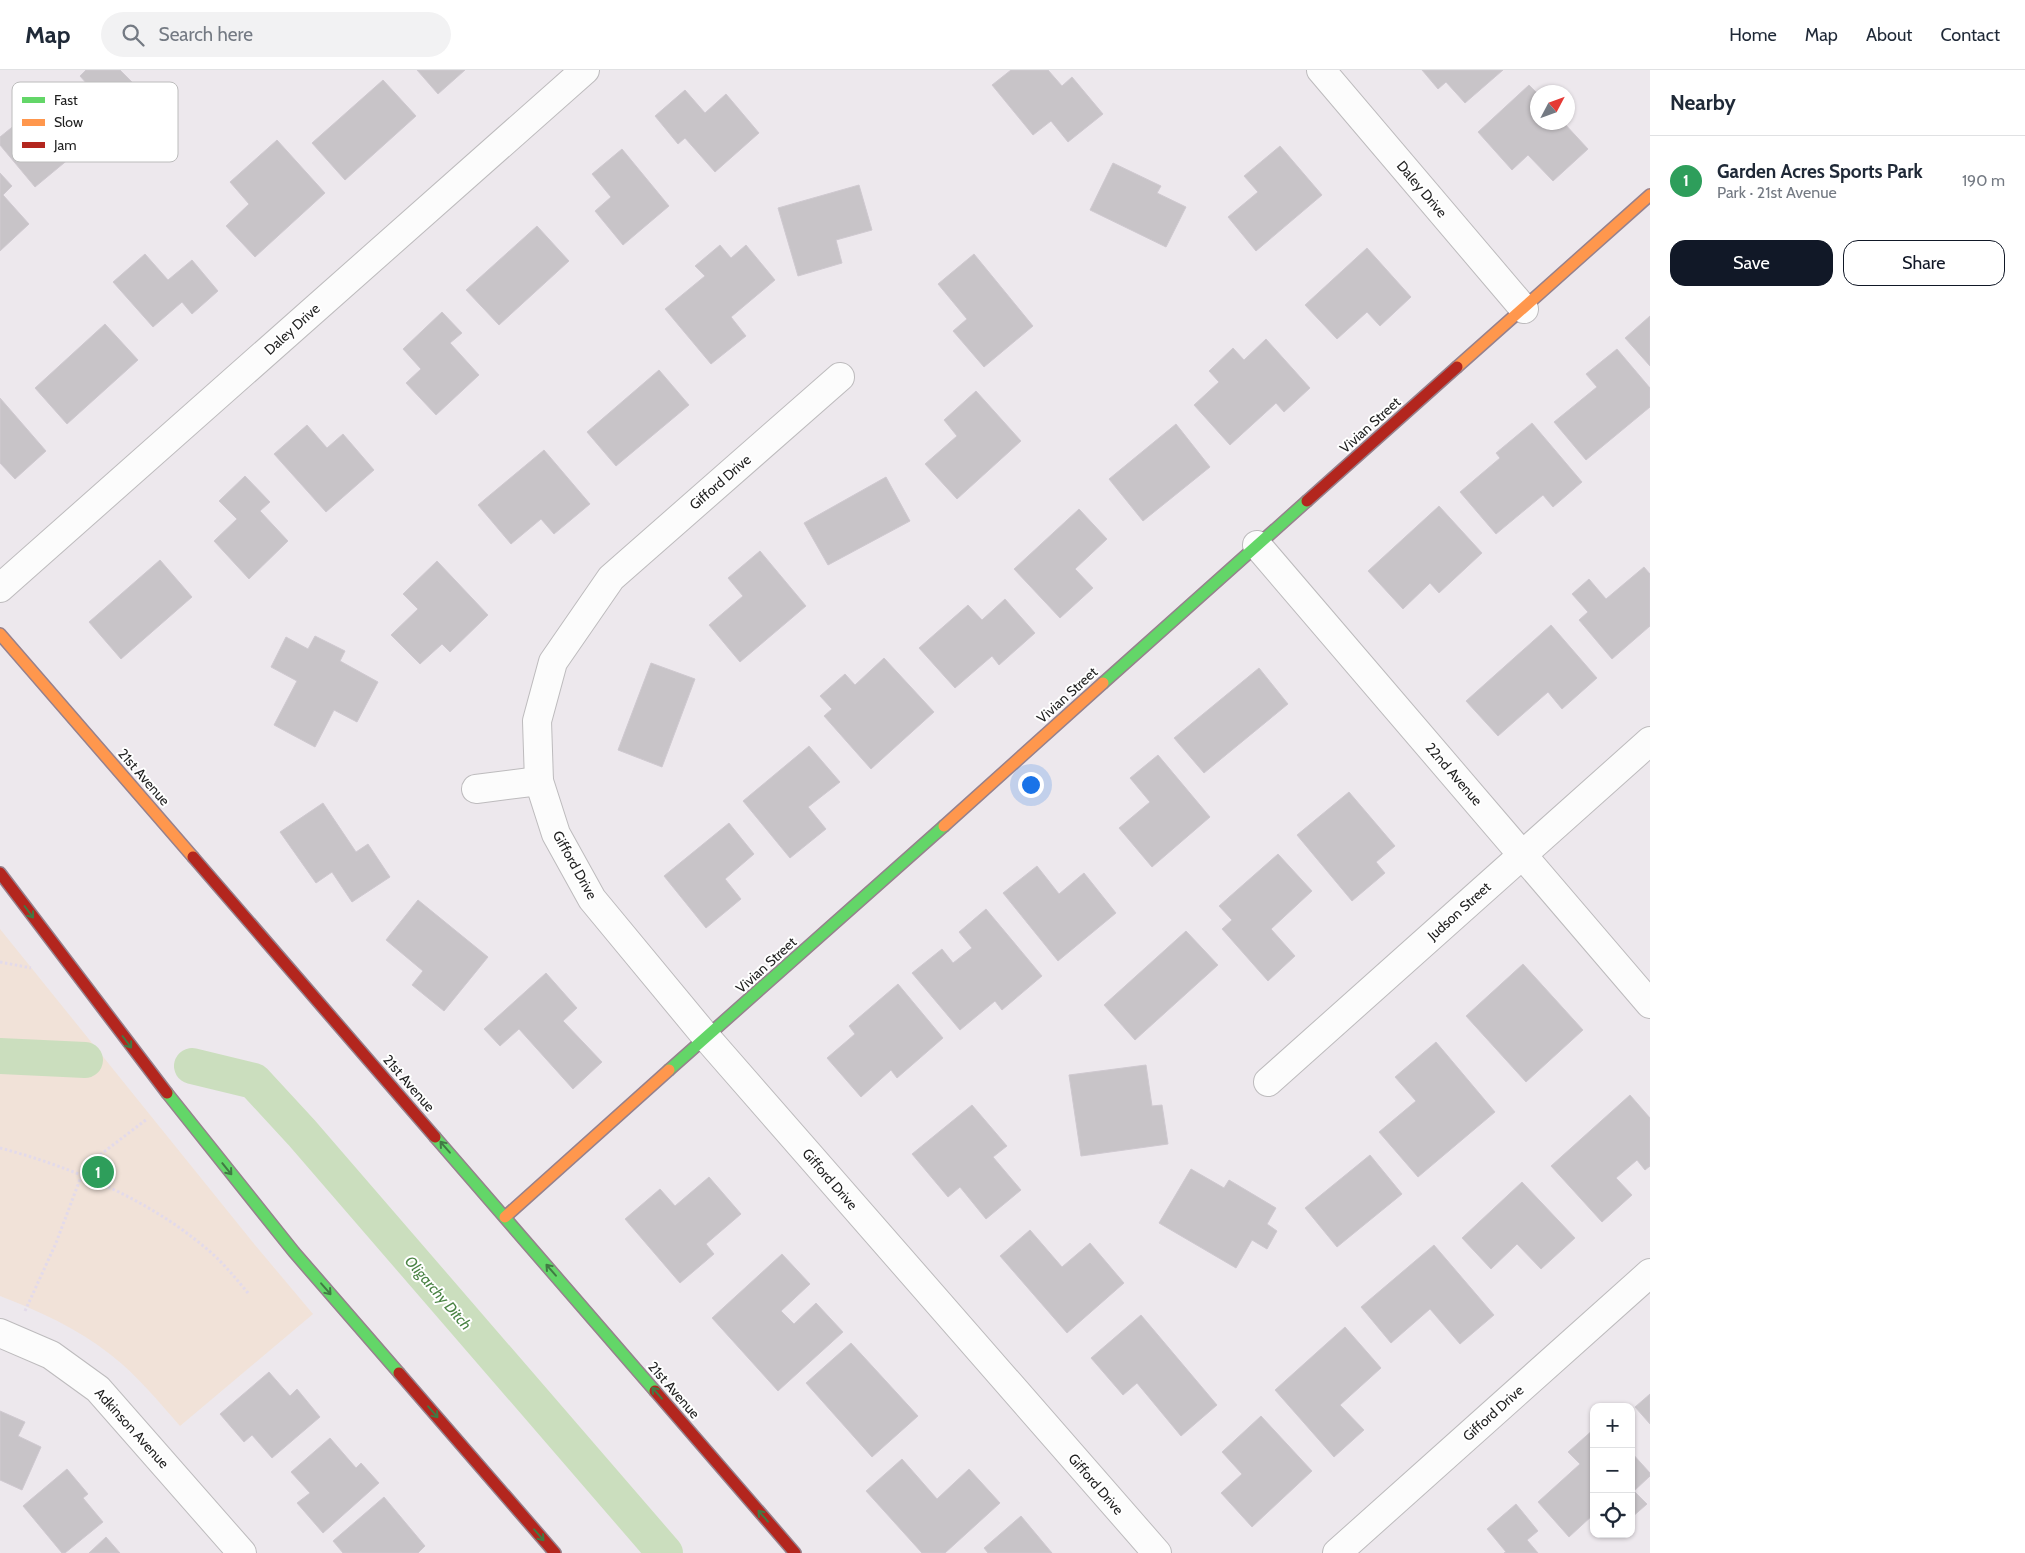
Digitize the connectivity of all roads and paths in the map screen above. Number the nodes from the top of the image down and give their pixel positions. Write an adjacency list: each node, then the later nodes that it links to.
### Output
1 (585, 70): 7 (street, Daley Drive)
2 (1321, 70): 4 (street, Daley Drive)
3 (1650, 195): 4 (street, Vivian Street)
4 (1524, 309): 6 (street, Vivian Street)
5 (840, 377): 10 (street, Gifford Drive)
6 (1256, 545): 12 (street, 22nd Avenue); 17 (street, Vivian Street)
7 (0, 588)
8 (0, 634): 22 (street, 21st Avenue, one-way to 8)
9 (1650, 741): 12 (street, Judson Street)
10 (539, 781): 11 (street); 17 (street, Gifford Drive)
11 (476, 789)
12 (1523, 855): 16 (street, 22nd Avenue); 18 (street, Judson Street)
13 (0, 873): 27 (street, one-way to 27)
14 (0, 962): 15 (path)
15 (34, 969)
16 (1650, 1004)
17 (707, 1038): 22 (street, Vivian Street); 29 (street, Gifford Drive)
18 (1268, 1082)
19 (147, 1118): 21 (path)
20 (0, 1148): 21 (path)
21 (82, 1174): 24 (path); 25 (path)
22 (505, 1217): 28 (street, 21st Avenue, one-way to 22)
23 (1650, 1273): 30 (street, Gifford Drive)
24 (248, 1293)
25 (7, 1335): 26 (street, Adkinson Avenue)
26 (242, 1553)
27 (555, 1553)
28 (795, 1553)
29 (1157, 1553)
30 (1337, 1553)

